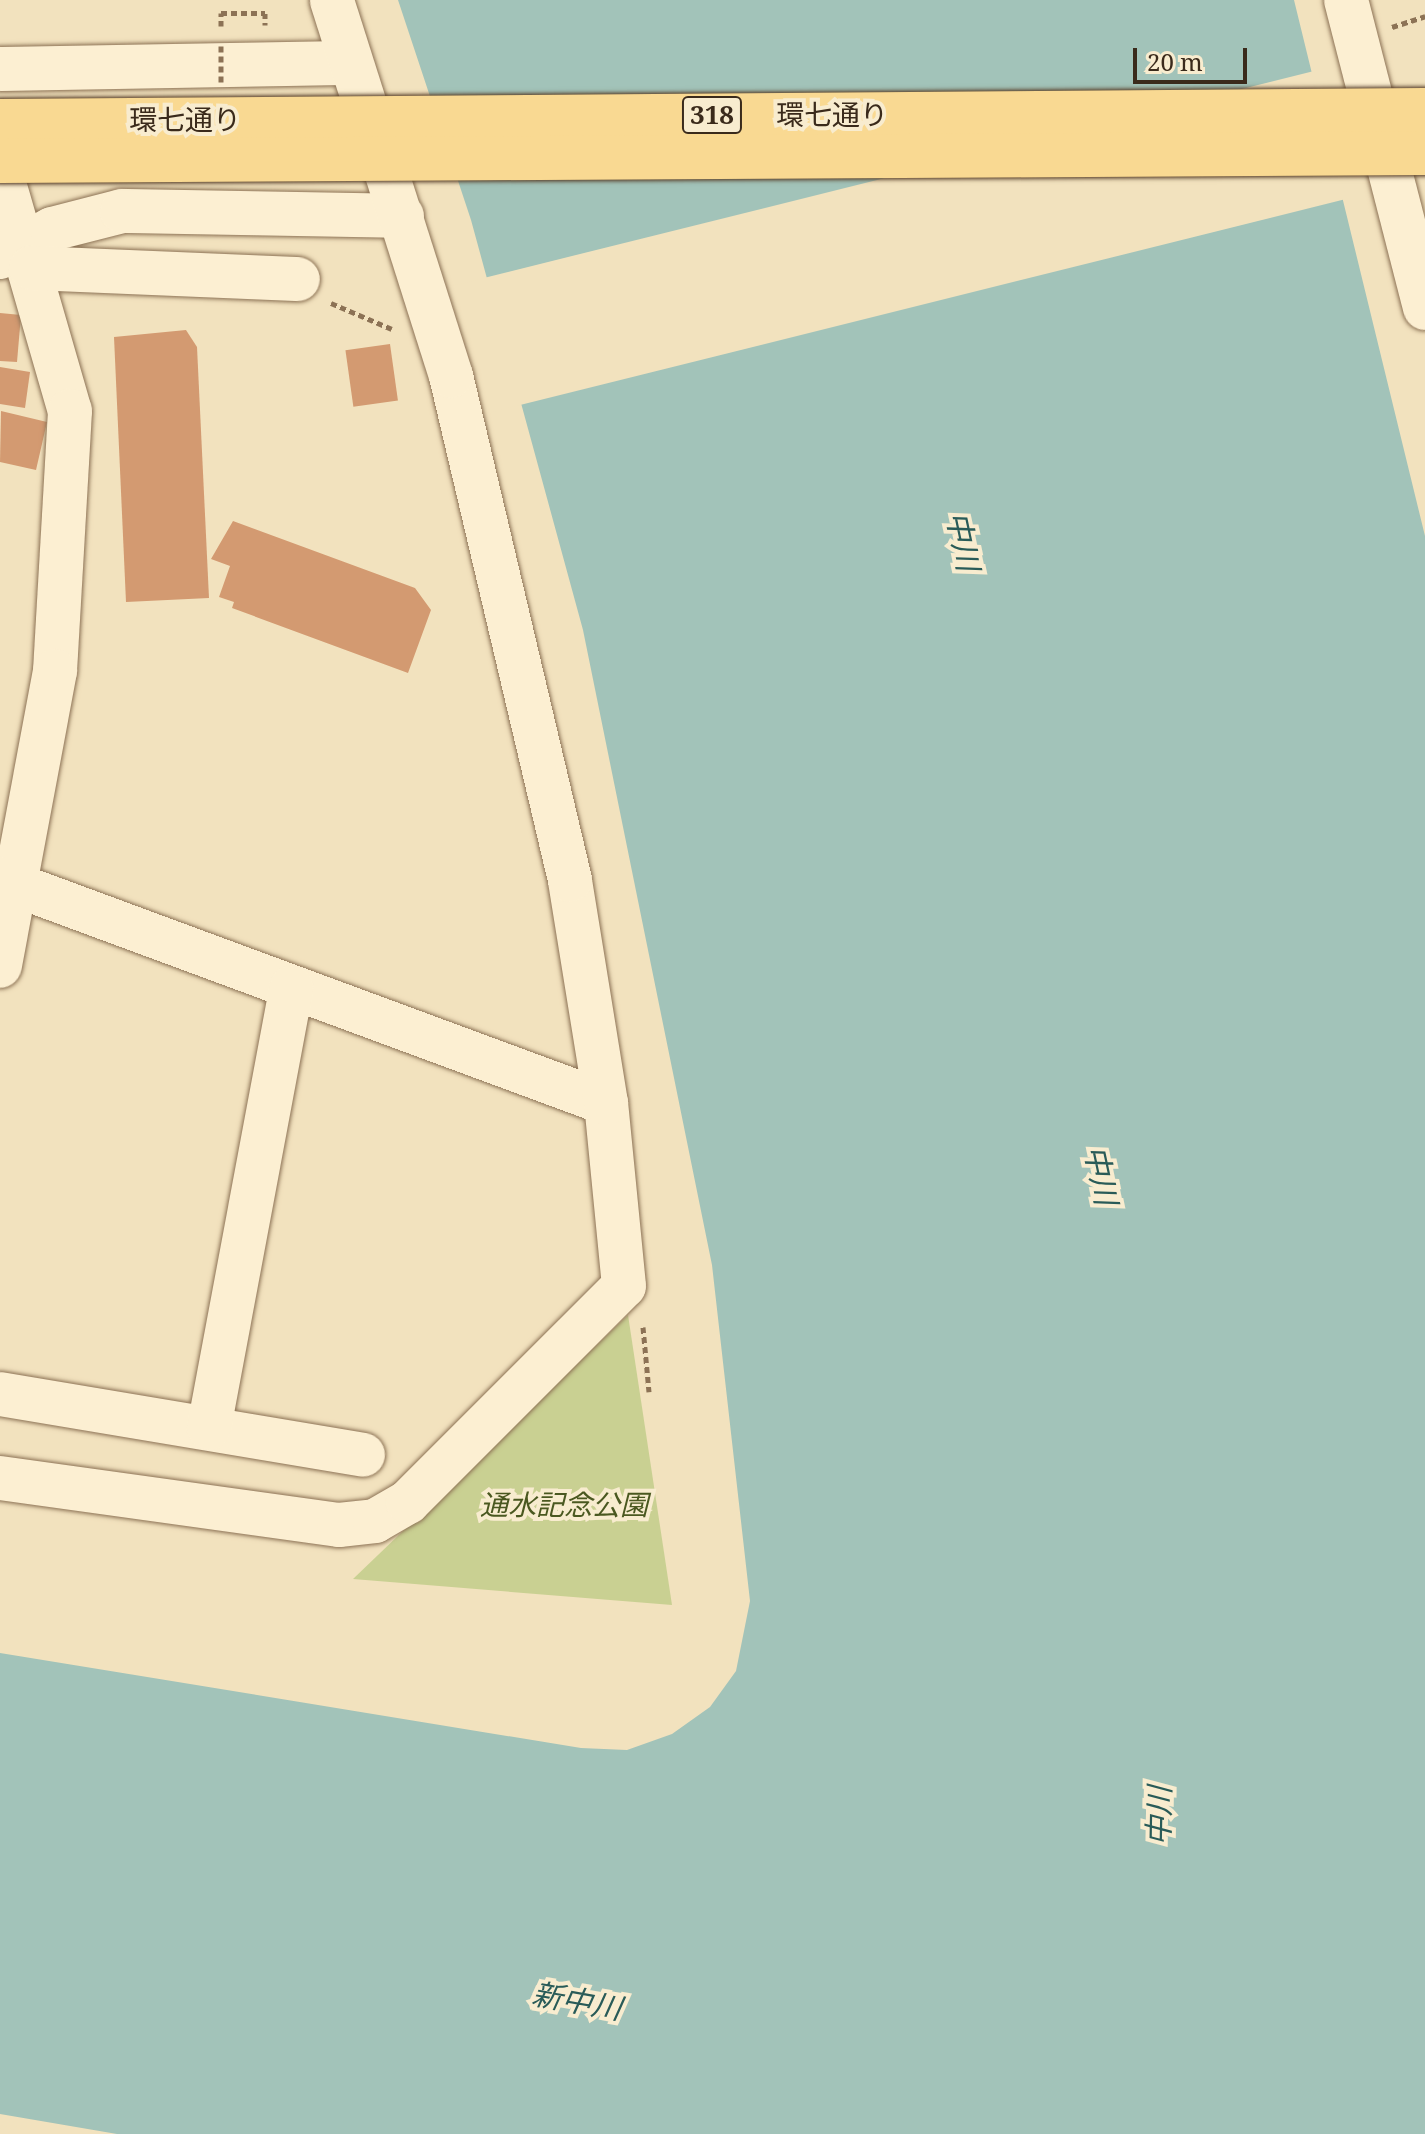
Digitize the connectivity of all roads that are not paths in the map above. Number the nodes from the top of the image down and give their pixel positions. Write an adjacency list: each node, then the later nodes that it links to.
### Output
1 (332, 0): 3 (street)
2 (1346, 0): 13 (street)
3 (350, 63): 4 (street); 10 (street)
4 (0, 69)
5 (1425, 110): 6 (main road, 環七通り / 318, bridge)
6 (0, 121)
7 (1425, 153): 8 (main road, 環七通り / 318, bridge)
8 (0, 161)
9 (0, 169): 11 (street)
10 (402, 216): 11 (street); 17 (street)
11 (19, 258): 12 (street); 14 (street)
12 (306, 290)
13 (1425, 308)
14 (8, 882): 15 (street); 16 (street)
15 (0, 966)
16 (291, 988): 17 (street); 19 (street)
17 (606, 1103): 21 (street)
18 (0, 1394): 19 (street)
19 (209, 1428): 20 (street)
20 (363, 1455)
21 (0, 1478)

